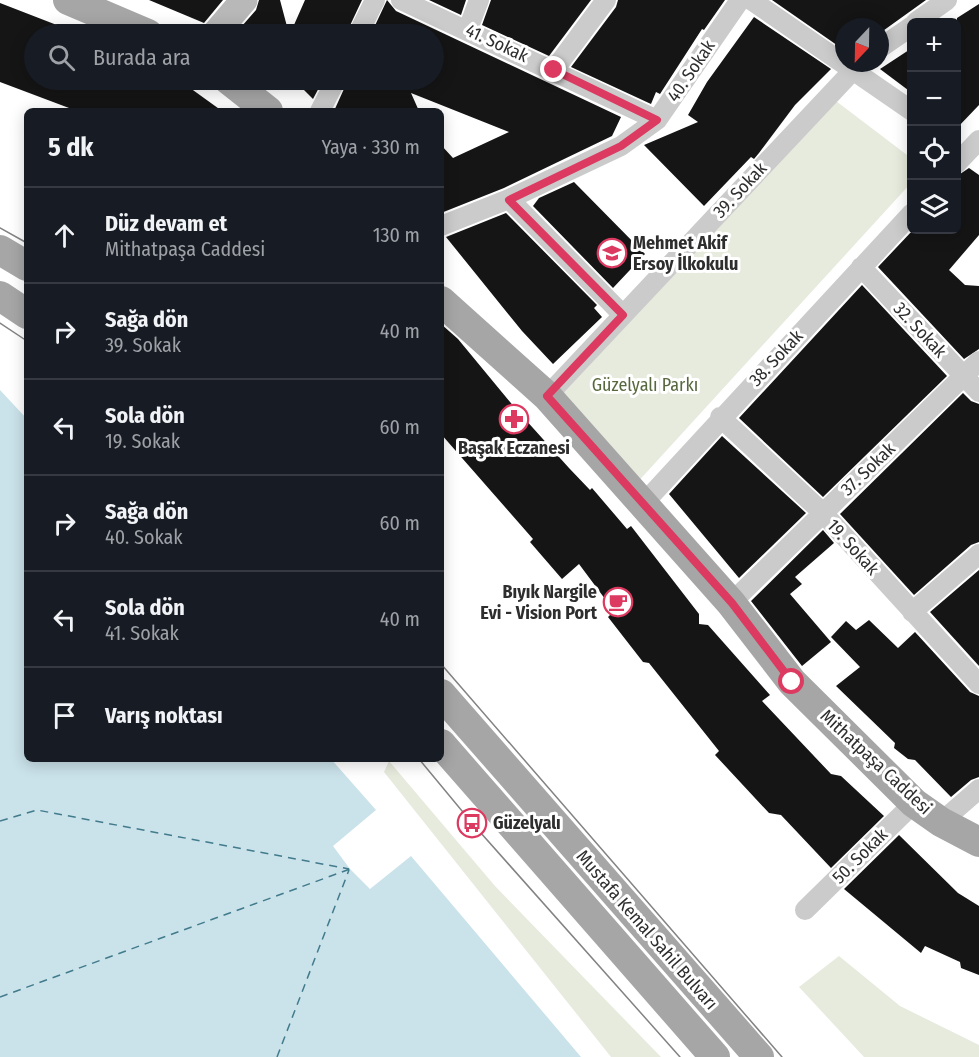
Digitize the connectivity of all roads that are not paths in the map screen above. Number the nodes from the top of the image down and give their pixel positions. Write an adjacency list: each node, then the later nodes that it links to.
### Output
1 (68, 0): 10 (main road)
2 (244, 0): 13 (street)
3 (375, 0): 14 (street)
4 (401, 0): 15 (street, 41. Sokak)
5 (479, 0): 15 (street)
6 (606, 0): 19 (street)
7 (740, 0): 27 (street, 40. Sokak)
8 (751, 0): 18 (street)
9 (947, 0): 11 (street)
10 (109, 7): 12 (main road)
11 (922, 18)
12 (134, 24)
13 (224, 24)
14 (363, 24)
15 (468, 29): 19 (street, 41. Sokak)
16 (907, 29): 17 (street)
17 (889, 42)
18 (835, 53)
19 (554, 70): 27 (street, 41. Sokak)
20 (850, 72): 37 (street, 39. Sokak)
21 (863, 72): 24 (street)
22 (242, 90): 25 (main road)
23 (331, 90): 26 (street)
24 (907, 107)
25 (264, 108)
26 (322, 108)
27 (657, 120): 28 (street, 40. Sokak)
28 (509, 200): 30 (street, 40. Sokak); 37 (street)
29 (907, 218): 33 (street, 38. Sokak)
30 (444, 225)
31 (0, 250): 32 (main road)
32 (24, 264)
33 (861, 267): 39 (street, 32. Sokak); 42 (street, 38. Sokak)
34 (0, 296): 36 (main road)
35 (444, 304): 41 (main road, Mithatpaşa Caddesi)
36 (24, 312)
37 (623, 315): 41 (street, 39. Sokak)
38 (979, 361): 39 (street, 37. Sokak)
39 (963, 377): 40 (street, 32. Sokak); 44 (street, 37. Sokak)
40 (979, 392)
41 (547, 396): 43 (main road, Mithatpaşa Caddesi)
42 (720, 417): 43 (street, 38. Sokak); 44 (street, 19. Sokak)
43 (643, 504): 46 (main road, Mithatpaşa Caddesi)
44 (823, 513): 46 (street, 37. Sokak); 47 (street, 19. Sokak)
45 (979, 554): 47 (street)
46 (732, 603): 52 (main road, Mithatpaşa Caddesi)
47 (912, 612): 48 (street, 19. Sokak)
48 (979, 684)
49 (444, 697): 57 (main road, Mustafa Kemal Sahil Bulvarı)
50 (444, 747): 56 (main road, Mustafa Kemal Sahil Bulvarı)
51 (979, 789): 53 (street)
52 (914, 803): 53 (main road, Mithatpaşa Caddesi); 55 (street, 50. Sokak)
53 (941, 822): 54 (main road, Mithatpaşa Caddesi)
54 (979, 842)
55 (805, 910)
56 (715, 1057)
57 (759, 1057)

